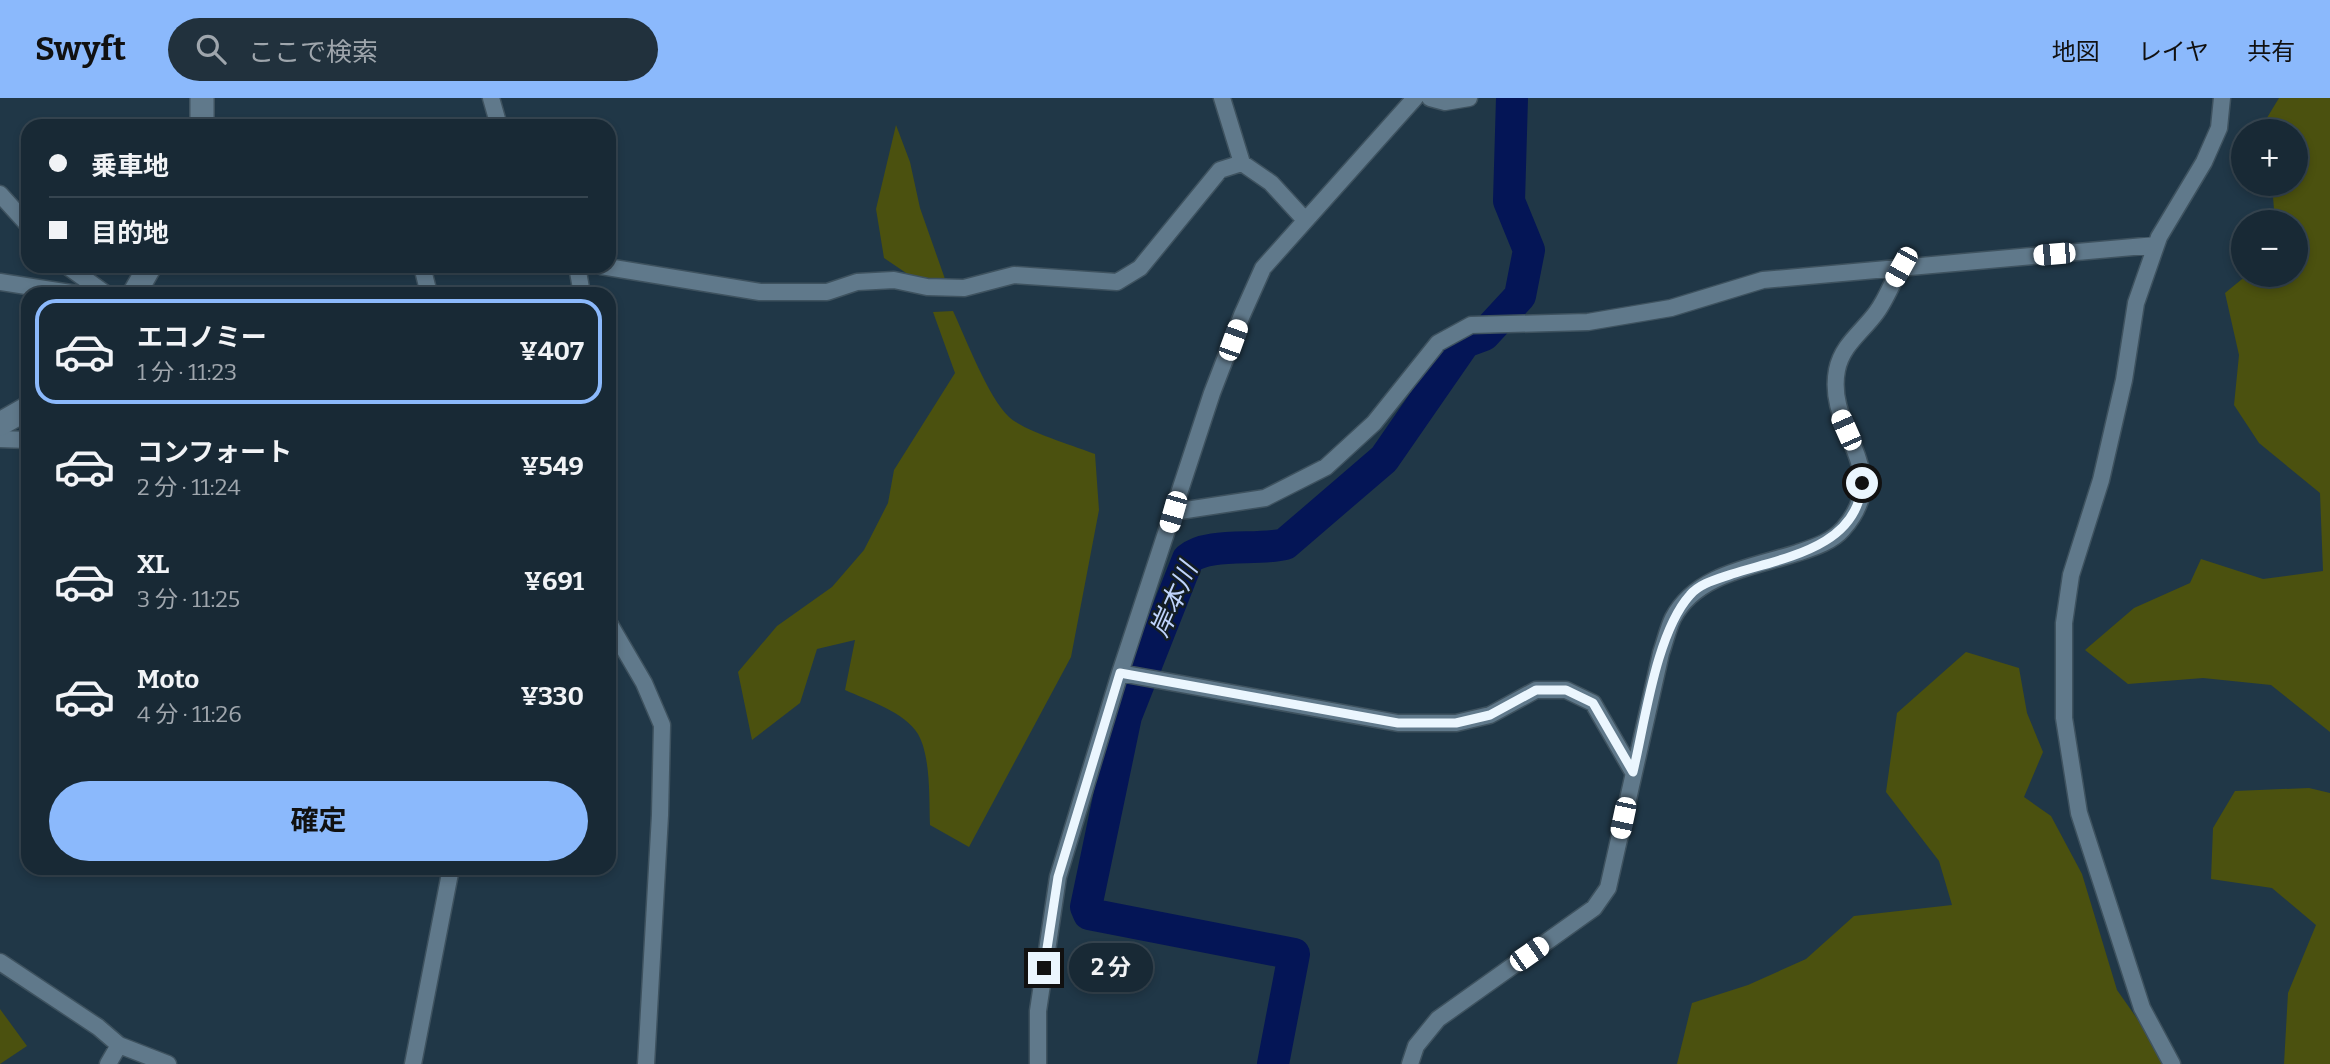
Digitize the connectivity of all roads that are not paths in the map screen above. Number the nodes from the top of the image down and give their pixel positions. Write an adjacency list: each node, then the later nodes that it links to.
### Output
1 (202, 98): 8 (main road)
2 (491, 98): 9 (street)
3 (1223, 98): 10 (street)
4 (1415, 98): 13 (street)
5 (1430, 98): 6 (street)
6 (1469, 98)
7 (2222, 98): 14 (street)
8 (202, 119)
9 (497, 119)
10 (1242, 163): 13 (street); 16 (street)
11 (0, 194): 12 (street)
12 (21, 217)
13 (1305, 220): 25 (street)
14 (2156, 245): 15 (street); 38 (street)
15 (1901, 267): 25 (street); 28 (street)
16 (616, 268)
17 (77, 273): 20 (street)
18 (0, 282): 19 (street)
19 (32, 287)
20 (96, 287)
21 (21, 412): 22 (main road)
22 (0, 424)
23 (0, 439): 24 (street)
24 (21, 440)
25 (1173, 512): 27 (street)
26 (616, 635): 35 (street)
27 (1120, 673): 28 (street); 36 (street)
28 (1633, 772): 37 (street)
29 (450, 875): 34 (street)
30 (0, 962): 31 (street)
31 (119, 1045): 32 (street); 33 (street)
32 (108, 1064)
33 (168, 1064)
34 (413, 1064)
35 (646, 1064)
36 (1038, 1064)
37 (1410, 1064)
38 (2172, 1064)

